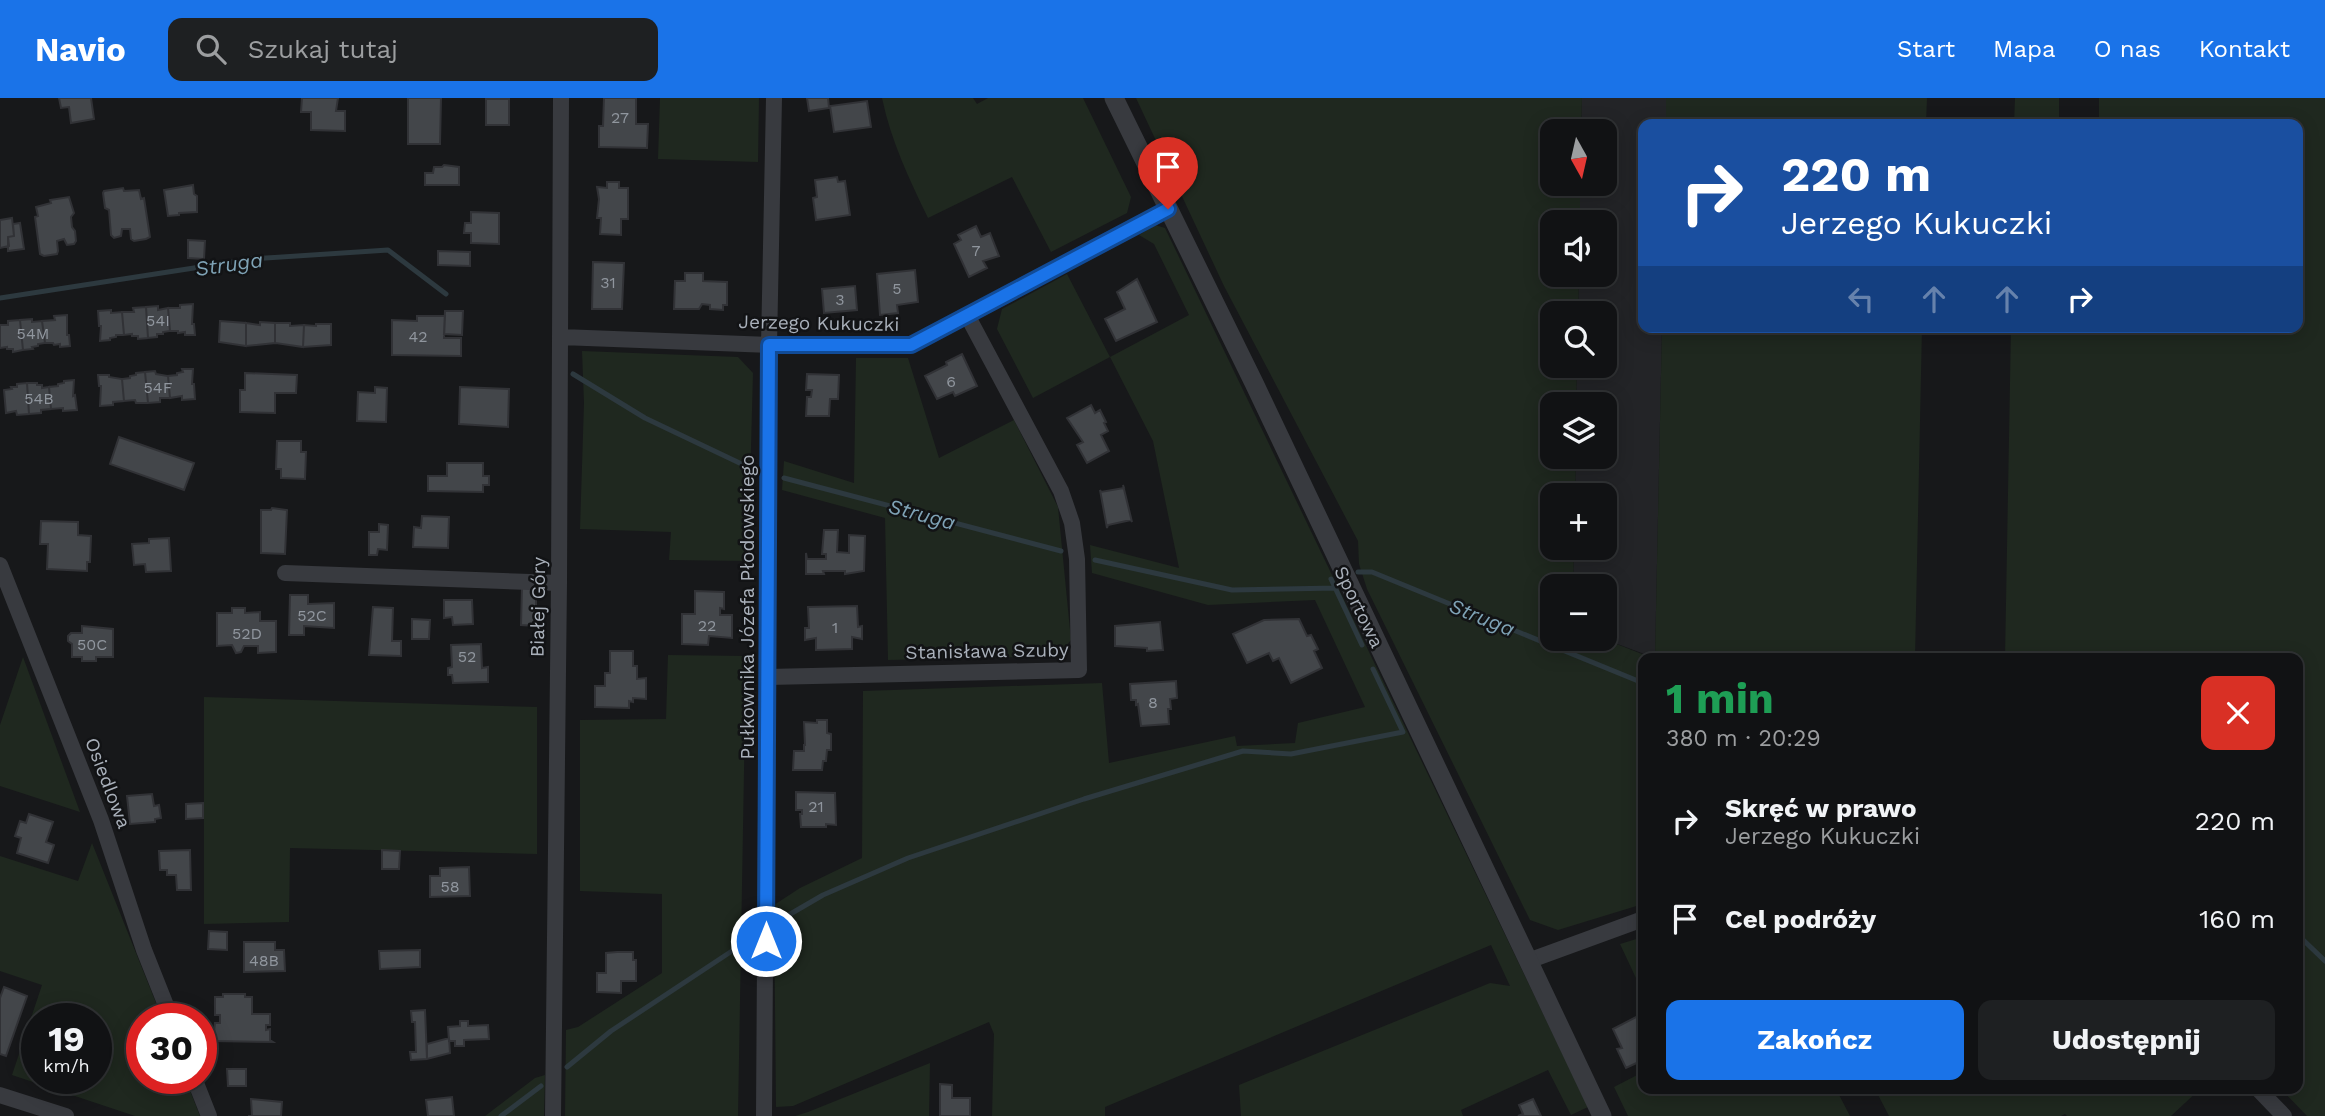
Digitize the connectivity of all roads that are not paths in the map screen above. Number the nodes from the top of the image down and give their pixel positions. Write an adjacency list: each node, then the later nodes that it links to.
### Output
1 (561, 98): 6 (street, Białej Góry)
2 (774, 98): 7 (street, Pułkownika Józefa Płodowskiego)
3 (1114, 98): 4 (street, Sportowa)
4 (1168, 209): 5 (street, Jerzego Kukuczki); 13 (street, Sportowa)
5 (967, 315): 7 (street, Jerzego Kukuczki); 11 (street, Stanisława Szuby)
6 (561, 337): 7 (street, Jerzego Kukuczki); 10 (street, Białej Góry)
7 (769, 345): 11 (street, Pułkownika Józefa Płodowskiego)
8 (0, 565): 14 (street, Osiedlowa)
9 (285, 573): 10 (street)
10 (559, 583): 20 (street, Białej Góry)
11 (768, 677): 21 (street, Pułkownika Józefa Płodowskiego)
12 (1638, 921): 13 (street)
13 (1528, 961): 22 (street, Sportowa)
14 (165, 1003)
15 (200, 1094): 19 (street)
16 (2263, 1094): 23 (street)
17 (0, 1095): 18 (street)
18 (66, 1116)
19 (209, 1116)
20 (553, 1116)
21 (764, 1116)
22 (1602, 1116)
23 (2284, 1116)

